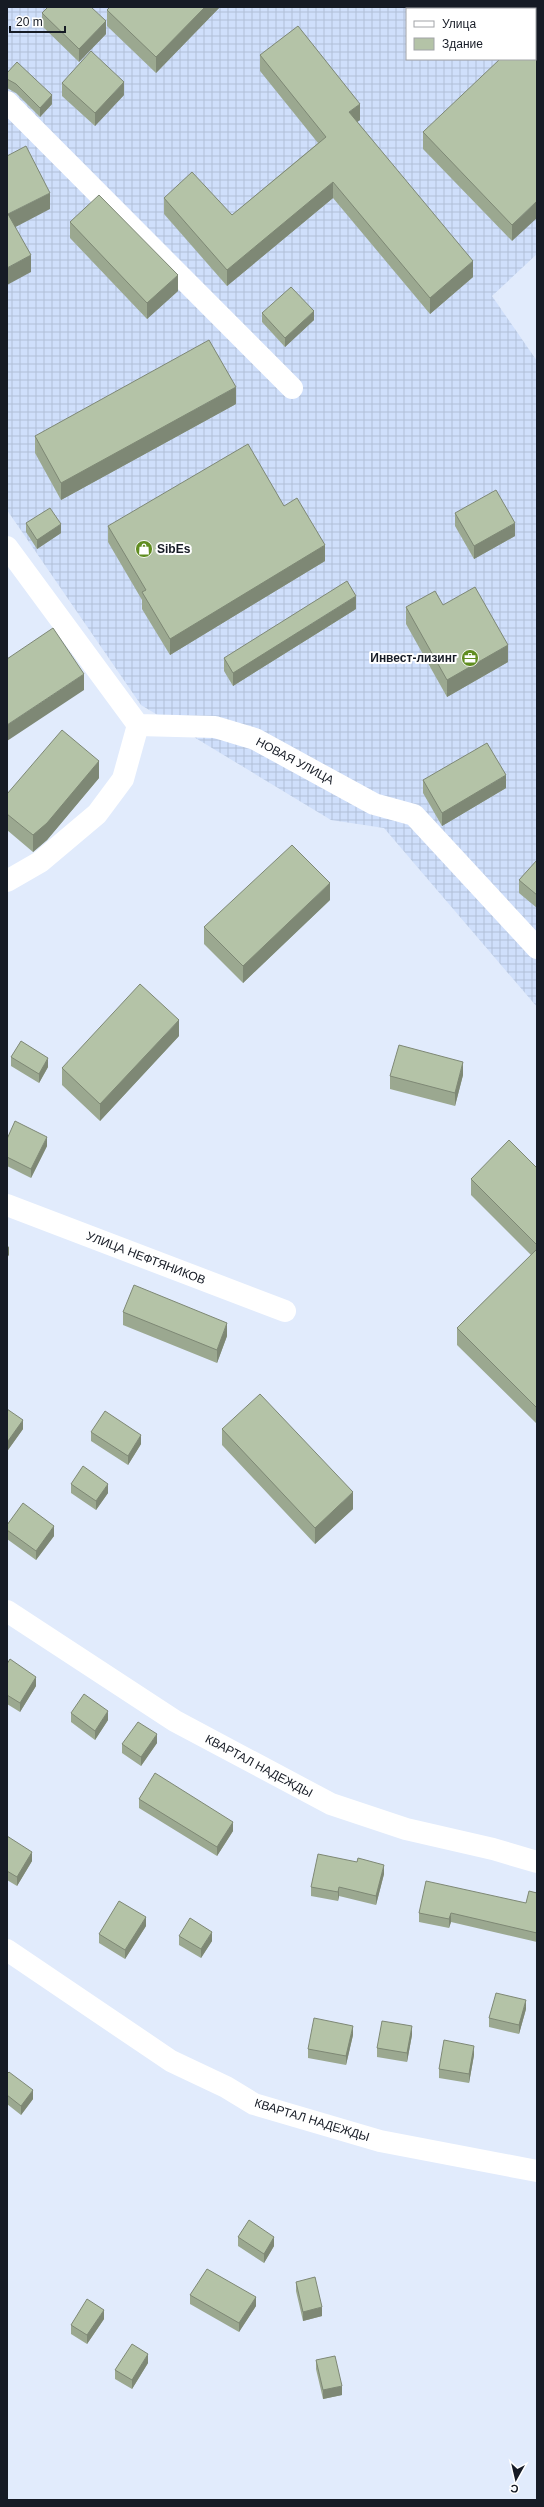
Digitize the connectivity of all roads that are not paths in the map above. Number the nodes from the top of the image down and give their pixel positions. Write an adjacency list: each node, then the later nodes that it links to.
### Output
1 (7, 102): 2 (street)
2 (292, 388)
3 (7, 547): 4 (street)
4 (138, 725): 5 (street); 6 (street, НОВАЯ УЛИЦА)
5 (7, 881)
6 (537, 948)
7 (7, 1205): 8 (street, УЛИЦА НЕФТЯНИКОВ)
8 (285, 1311)
9 (7, 1611): 10 (street, КВАРТАЛ НАДЕЖДЫ)
10 (537, 1862)
11 (7, 1950): 12 (street, КВАРТАЛ НАДЕЖДЫ)
12 (537, 2171)

